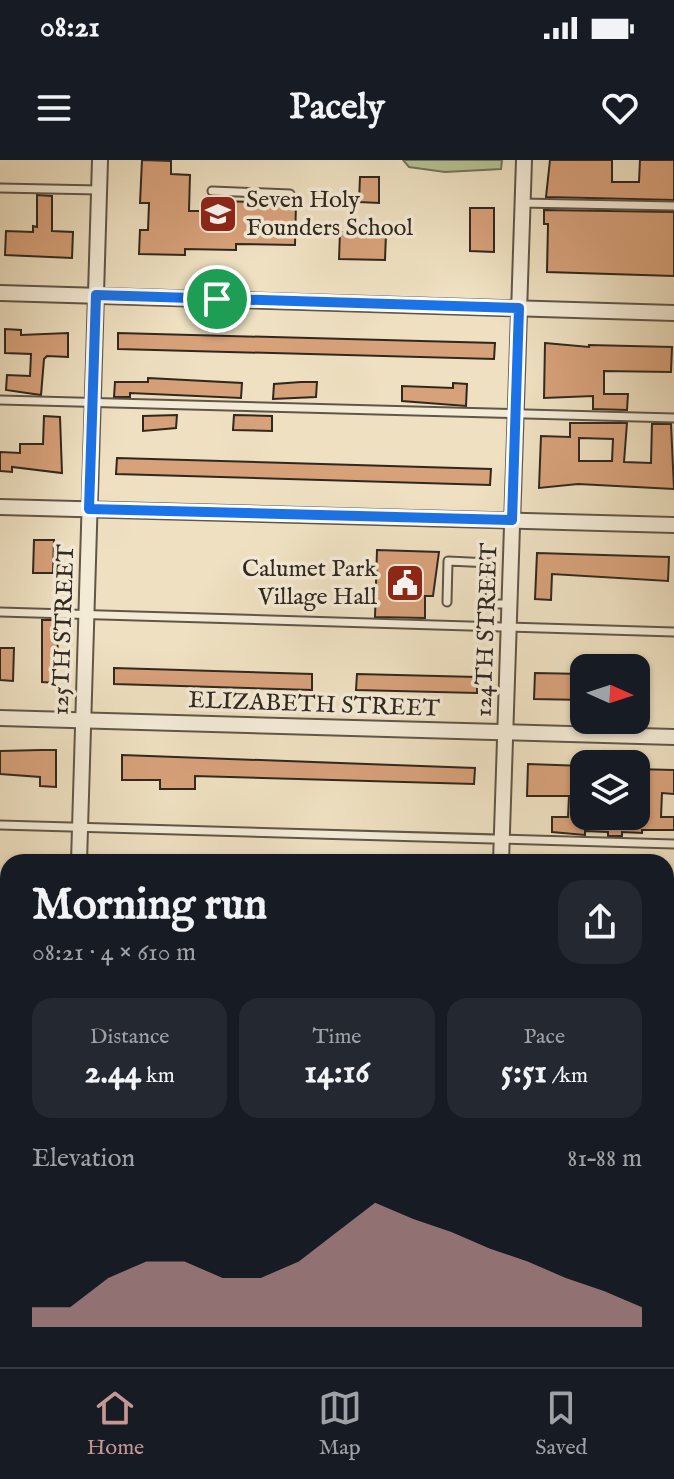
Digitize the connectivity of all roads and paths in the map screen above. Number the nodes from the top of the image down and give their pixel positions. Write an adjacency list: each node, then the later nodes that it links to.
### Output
1 (100, 160): 4 (street, 125TH STREET)
2 (524, 160): 7 (street, 124TH STREET)
3 (0, 188): 4 (lane)
4 (99, 190): 10 (street, 125TH STREET)
5 (212, 191): 6 (lane)
6 (290, 194)
7 (522, 203): 8 (lane); 11 (street, 124TH STREET)
8 (674, 206)
9 (0, 293): 10 (street)
10 (96, 295): 11 (street); 14 (street, 125TH STREET)
11 (519, 308): 12 (street); 15 (street, 124TH STREET)
12 (674, 313)
13 (0, 400): 14 (lane)
14 (93, 403): 15 (lane); 18 (street, 125TH STREET)
15 (516, 413): 16 (lane); 19 (street, 124TH STREET)
16 (674, 418)
17 (0, 507): 18 (street)
18 (89, 509): 19 (street); 26 (street, 125TH STREET)
19 (512, 520): 20 (street); 22 (street, 124TH STREET)
20 (674, 525)
21 (491, 574): 22 (lane); 23 (lane); 24 (lane)
22 (510, 574): 24 (street, 124TH STREET)
23 (447, 602)
24 (510, 604): 27 (street, 124TH STREET)
25 (0, 612): 26 (lane)
26 (86, 615): 27 (lane); 30 (street, 125TH STREET)
27 (509, 627): 28 (lane); 31 (street, 124TH STREET)
28 (674, 632)
29 (0, 718): 30 (street, ELIZABETH STREET)
30 (83, 721): 31 (street, ELIZABETH STREET); 34 (street, 125TH STREET)
31 (505, 733): 32 (street, ELIZABETH STREET); 35 (street, 124TH STREET)
32 (674, 737)
33 (0, 825): 34 (lane)
34 (80, 827): 35 (lane); 37 (street, 125TH STREET)
35 (502, 839): 36 (lane); 38 (street, 124TH STREET)
36 (674, 844)
37 (79, 854)
38 (501, 854)

